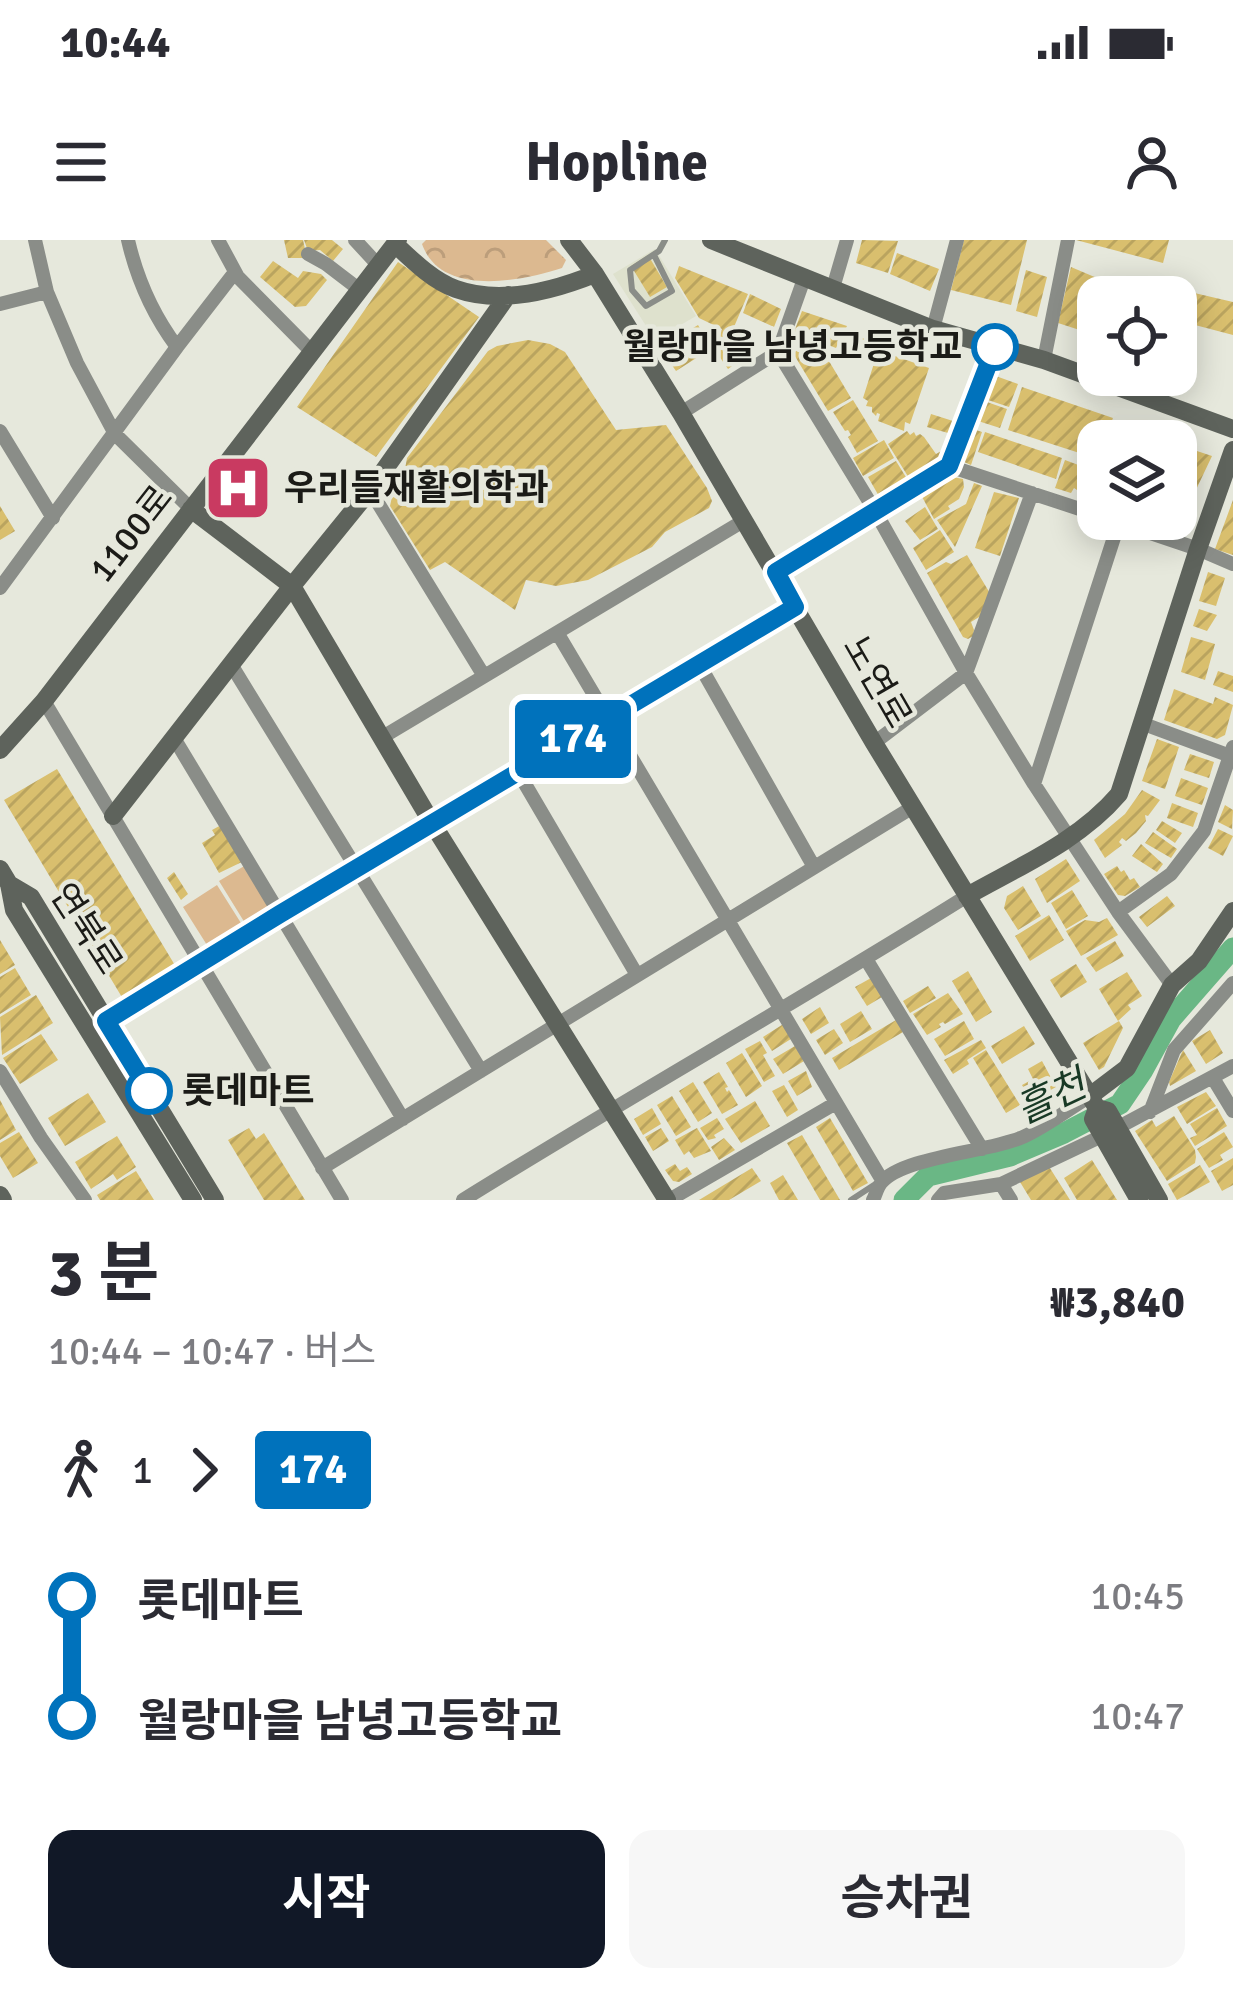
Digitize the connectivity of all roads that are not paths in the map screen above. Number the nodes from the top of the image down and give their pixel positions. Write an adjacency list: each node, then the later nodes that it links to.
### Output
1 (35, 240): 20 (street)
2 (128, 240): 24 (street)
3 (218, 240): 15 (street)
4 (355, 240): 14 (street)
5 (665, 240): 13 (lane)
6 (711, 240): 17 (main road)
7 (847, 240): 18 (street)
8 (957, 240): 23 (street)
9 (1068, 240): 28 (street)
10 (571, 241): 16 (main road, 노연로)
11 (397, 242): 14 (main road, 1100로); 21 (main road)
12 (308, 254): 19 (street)
13 (654, 254): 13 (lane)
14 (379, 266): 19 (main road, 1100로)
15 (235, 272): 24 (street); 26 (street)
16 (595, 274): 21 (main road); 29 (main road, 노연로)
17 (805, 276): 18 (main road); 27 (street)
18 (833, 288): 23 (main road)
19 (360, 290): 26 (main road, 1100로)
20 (47, 292): 22 (street); 32 (street)
21 (508, 295): 35 (main road)
22 (0, 304)
23 (933, 329): 25 (main road)
24 (177, 347): 32 (street)
25 (995, 347): 28 (main road); 34 (street)
26 (312, 352): 38 (main road, 1100로)
27 (778, 352): 29 (street); 39 (street)
28 (1044, 360): 30 (main road)
29 (681, 413): 41 (main road, 노연로)
30 (1233, 429)
31 (0, 431): 40 (street)
32 (115, 434): 38 (street); 40 (street)
33 (1233, 450): 44 (main road)
34 (949, 466): 36 (street); 39 (street)
35 (370, 490): 47 (main road); 54 (street)
36 (1032, 493): 37 (street); 53 (street)
37 (1077, 508)
38 (190, 509): 47 (main road); 55 (main road, 1100로)
39 (875, 512): 46 (street); 53 (street)
40 (53, 518): 48 (street)
41 (745, 520): 46 (main road, 노연로); 50 (street)
42 (1108, 540): 64 (street)
43 (1172, 540): 44 (street)
44 (1198, 549): 45 (street); 57 (main road)
45 (1233, 564)
46 (776, 572): 49 (main road, 노연로)
47 (292, 586): 52 (main road); 59 (main road)
48 (0, 588)
49 (795, 607): 51 (street); 60 (main road, 노연로)
50 (559, 634): 54 (street); 56 (street)
51 (699, 664): 56 (street); 69 (street)
52 (232, 666): 58 (main road); 70 (street)
53 (966, 673): 60 (street); 64 (street)
54 (484, 676): 59 (street)
55 (44, 701): 61 (main road, 1100로); 66 (street)
56 (608, 718): 63 (street); 76 (street)
57 (1141, 722): 62 (street); 68 (main road)
58 (174, 738): 66 (main road); 75 (street)
59 (382, 738): 67 (main road)
60 (874, 743): 65 (main road, 노연로)
61 (0, 751)
62 (1232, 753): 74 (street)
63 (518, 772): 67 (street); 79 (street)
64 (1034, 784): 68 (street)
65 (913, 807): 69 (street); 72 (main road, 노연로)
66 (113, 816): 78 (street)
67 (432, 823): 70 (street); 84 (main road)
68 (1069, 839): 72 (main road); 74 (street)
69 (814, 867): 76 (street)
70 (357, 868): 75 (street); 87 (street)
71 (5, 876): 83 (main road, 연북로); 101 (main road, 연북로)
72 (967, 896): 77 (street); 90 (main road, 노연로)
73 (1233, 911): 81 (main road)
74 (1118, 912): 81 (street)
75 (280, 914): 78 (street); 94 (street)
76 (726, 921): 79 (street); 82 (street)
77 (866, 959): 82 (street); 96 (street)
78 (201, 964): 83 (street); 97 (street)
79 (637, 975): 84 (street)
80 (1233, 983): 93 (street)
81 (1172, 985): 90 (main road)
82 (780, 1011): 89 (street); 91 (street)
83 (106, 1021): 102 (main road, 연북로)
84 (558, 1024): 87 (street); 91 (main road)
85 (1233, 1066): 88 (street)
86 (0, 1071): 100 (street)
87 (481, 1071): 94 (street)
88 (1213, 1078): 92 (street); 93 (street)
89 (836, 1102): 98 (street); 105 (street)
90 (1094, 1102): 95 (main road); 96 (street)
91 (611, 1108): 104 (street); 105 (main road)
92 (1233, 1111)
93 (1150, 1112): 95 (street)
94 (403, 1119): 97 (street)
95 (1108, 1129): 99 (street); 110 (main road); 111 (main road)
96 (982, 1149): 98 (street)
97 (322, 1168): 103 (street)
98 (882, 1180): 106 (lane); 107 (street)
99 (1001, 1184): 108 (street); 109 (street)
100 (85, 1200)
101 (193, 1200)
102 (215, 1200)
103 (342, 1200)
104 (464, 1200)
105 (668, 1200)
106 (851, 1200)
107 (873, 1200)
108 (938, 1200)
109 (1010, 1200)
110 (1138, 1200)
111 (1159, 1200)

